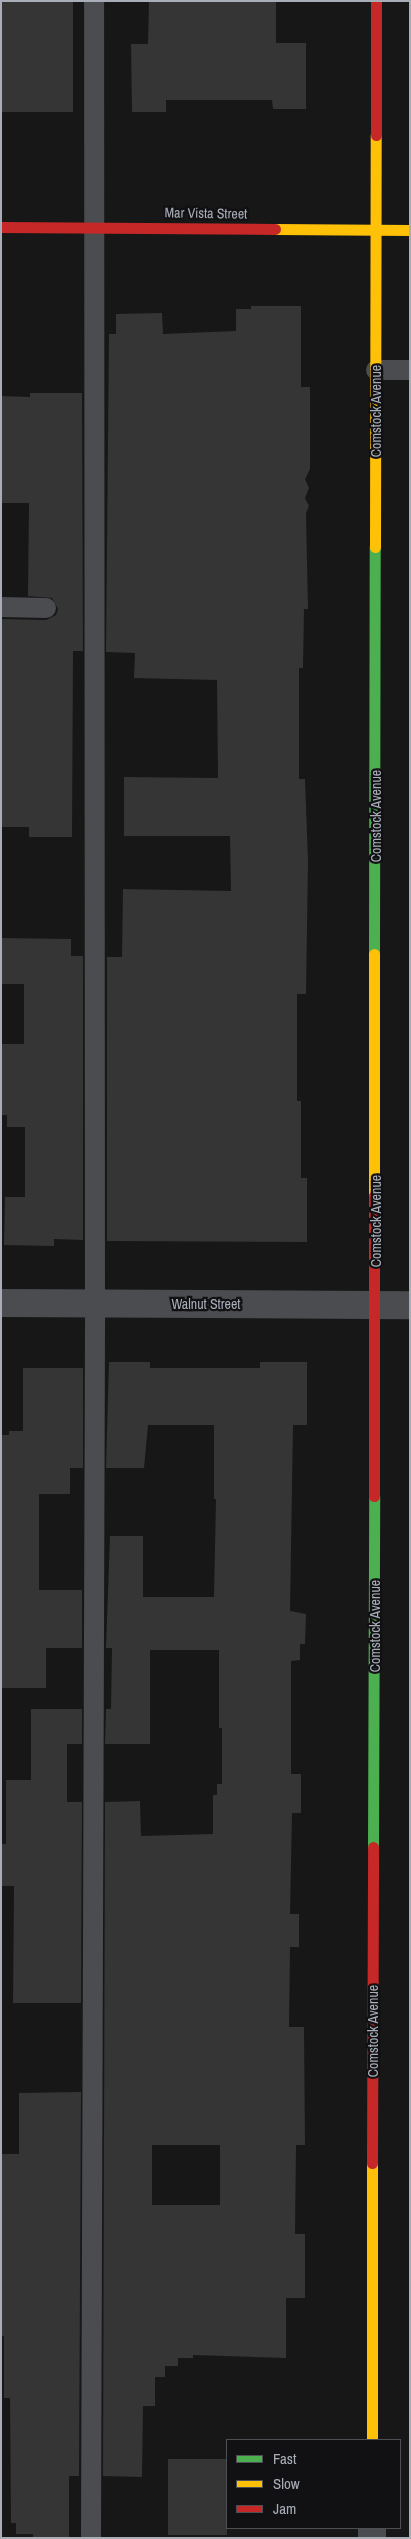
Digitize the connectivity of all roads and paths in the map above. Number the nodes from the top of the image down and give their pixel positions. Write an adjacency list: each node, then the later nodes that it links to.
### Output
1 (94, 1): 4 (lane)
2 (376, 1): 5 (street, Comstock Avenue)
3 (1, 227): 4 (street, Mar Vista Street)
4 (92, 227): 5 (street, Mar Vista Street); 12 (lane)
5 (376, 230): 6 (street, Mar Vista Street); 7 (street, Comstock Avenue)
6 (410, 230)
7 (376, 370): 8 (lane); 13 (street, Comstock Avenue)
8 (410, 370)
9 (1, 607): 10 (lane)
10 (46, 608)
11 (1, 1303): 12 (street, Walnut Street)
12 (95, 1303): 13 (street, Walnut Street); 16 (lane)
13 (376, 1305): 14 (street, Walnut Street); 15 (street, Comstock Avenue)
14 (410, 1305)
15 (372, 2439)
16 (91, 2538)

